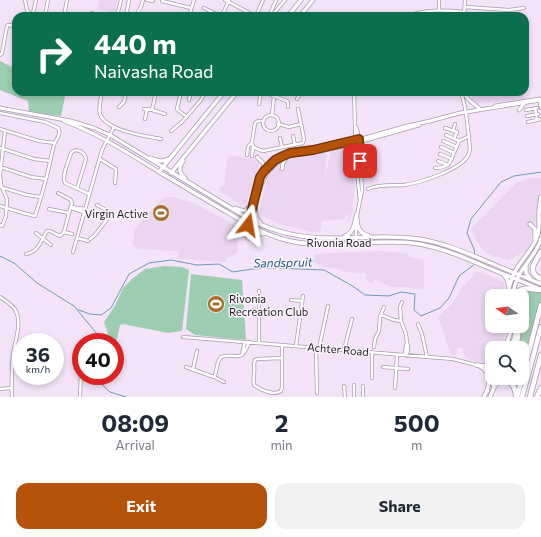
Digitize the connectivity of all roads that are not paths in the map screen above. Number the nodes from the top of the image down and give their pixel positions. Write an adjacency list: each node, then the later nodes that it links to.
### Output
1 (25, 0): 27 (street)
2 (36, 0): 28 (street)
3 (48, 0): 29 (street)
4 (67, 0): 30 (street)
5 (121, 0): 31 (street)
6 (129, 0): 32 (street)
7 (143, 0): 33 (street)
8 (147, 0): 17 (street)
9 (194, 0): 22 (street)
10 (263, 0): 38 (street)
11 (276, 0): 20 (street)
12 (285, 0): 25 (street)
13 (301, 0): 41 (main road)
14 (313, 0): 42 (main road)
15 (439, 0): 26 (street)
16 (465, 0): 21 (street)
17 (153, 1)
18 (162, 1): 22 (street)
19 (228, 1): 36 (street); 37 (street)
20 (273, 5): 25 (street); 39 (street)
21 (465, 7): 24 (street); 44 (street)
22 (192, 8): 34 (street)
23 (204, 8): 35 (street)
24 (524, 8)
25 (278, 9): 40 (street)
26 (438, 10): 43 (street); 44 (street)
27 (28, 12)
28 (33, 12)
29 (46, 12)
30 (65, 12)
31 (118, 12)
32 (127, 12)
33 (138, 12)
34 (190, 12)
35 (209, 12)
36 (222, 12)
37 (248, 12)
38 (257, 12)
39 (271, 12)
40 (274, 12)
41 (291, 12)
42 (303, 12)
43 (420, 12)
44 (464, 12)
45 (12, 26): 46 (street)
46 (0, 55)
47 (101, 96): 92 (street)
48 (125, 96): 66 (street)
49 (155, 96): 72 (street)
50 (180, 96): 82 (street)
51 (190, 96): 62 (street)
52 (202, 96): 82 (street)
53 (221, 96): 122 (main road)
54 (234, 96): 111 (main road)
55 (261, 96): 65 (street)
56 (274, 96): 67 (street); 80 (street)
57 (299, 96): 61 (street)
58 (354, 96): 106 (street)
59 (463, 96): 76 (street)
60 (466, 96): 73 (street)
61 (297, 99)
62 (190, 100)
63 (540, 100): 64 (street); 69 (street); 70 (street)
64 (534, 102): 69 (street); 74 (street)
65 (259, 104)
66 (120, 107)
67 (288, 107)
68 (0, 108): 83 (street)
69 (492, 108): 73 (street)
70 (538, 108): 75 (street); 79 (street)
71 (298, 109): 90 (street)
72 (152, 110): 78 (street); 84 (street)
73 (480, 110): 76 (street)
74 (519, 110)
75 (526, 110)
76 (466, 112): 101 (street); 106 (street)
77 (0, 113): 110 (street)
78 (165, 114)
79 (537, 114): 81 (street); 86 (street)
80 (272, 115): 87 (street); 89 (street)
81 (527, 116)
82 (187, 117): 96 (street)
83 (59, 119): 98 (street, Rivonia Road); 105 (street, Rivonia Road)
84 (145, 119)
85 (541, 119): 86 (street)
86 (537, 120): 88 (street)
87 (263, 121): 89 (street); 109 (street)
88 (528, 122)
89 (278, 124): 90 (street)
90 (301, 124): 112 (street)
91 (455, 124): 97 (street)
92 (114, 126): 98 (street); 103 (street)
93 (445, 128): 97 (street)
94 (0, 129): 95 (street)
95 (5, 131): 110 (street); 118 (street)
96 (171, 131)
97 (452, 131): 104 (street)
98 (110, 135): 105 (street); 127 (street, Rivonia Road)
99 (446, 135): 104 (street)
100 (293, 136): 112 (street)
101 (469, 136): 108 (street); 146 (street)
102 (280, 138): 116 (street)
103 (162, 139)
104 (454, 139): 108 (street)
105 (107, 140): 128 (street); 138 (street, Rivonia Road)
106 (357, 141): 113 (street); 125 (street); 137 (street); 152 (street)
107 (443, 141): 114 (street)
108 (459, 141): 114 (street)
109 (252, 142): 115 (street); 121 (street)
110 (55, 143): 131 (street)
111 (195, 144): 139 (main road); 143 (main road)
112 (295, 144): 116 (street)
113 (348, 145): 125 (street); 126 (street)
114 (457, 146): 119 (street)
115 (253, 147): 116 (street); 123 (street)
116 (282, 147)
117 (441, 147): 119 (street)
118 (1, 148): 131 (street); 133 (street)
119 (454, 153): 129 (street)
120 (440, 154): 129 (street)
121 (247, 155)
122 (172, 156): 127 (main road); 134 (main road)
123 (252, 156)
124 (257, 156): 137 (street)
125 (356, 156): 152 (street)
126 (288, 157): 136 (street); 156 (street)
127 (150, 158): 134 (street, Rivonia Road)
128 (100, 159): 142 (street); 148 (street)
129 (452, 159): 132 (street)
130 (438, 160): 132 (street)
131 (50, 161): 141 (street)
132 (448, 165): 135 (street)
133 (0, 167): 141 (street); 144 (street)
134 (164, 167): 138 (main road); 139 (main road, Rivonia Road)
135 (435, 168)
136 (282, 169)
137 (264, 171): 151 (street)
138 (159, 172): 140 (main road, Rivonia Road)
139 (172, 172): 140 (main road); 143 (main road, Rivonia Road)
140 (168, 177): 164 (main road, Rivonia Road)
141 (46, 179): 149 (street)
142 (115, 183)
143 (193, 184): 153 (main road, Rivonia Road)
144 (1, 187): 149 (street); 157 (street)
145 (77, 189): 145 (street); 148 (street)
146 (368, 189)
147 (58, 193): 158 (street)
148 (89, 194): 160 (street)
149 (41, 197): 157 (street)
150 (541, 197): 181 (main road)
151 (255, 198): 153 (main road); 165 (street)
152 (360, 201): 163 (street)
153 (221, 202): 165 (main road, Rivonia Road)
154 (97, 205): 175 (street)
155 (0, 206): 157 (street)
156 (255, 207): 165 (street); 169 (main road)
157 (6, 208): 167 (street)
158 (71, 208): 160 (street); 161 (street); 162 (street)
159 (49, 209): 162 (street)
160 (85, 209): 161 (street)
161 (84, 212): 175 (street)
162 (69, 213): 170 (street)
163 (357, 214): 174 (main road); 176 (street); 178 (main road)
164 (241, 220): 168 (main road, Rivonia Road); 173 (main road)
165 (250, 220): 168 (street); 169 (main road, Rivonia Road)
166 (530, 224): 181 (main road)
167 (0, 225)
168 (249, 225): 173 (main road, Rivonia Road)
169 (261, 225): 178 (main road, Rivonia Road)
170 (64, 232): 172 (street); 177 (street)
171 (36, 233): 177 (street)
172 (72, 234)
173 (268, 234): 180 (main road, Rivonia Road)
174 (380, 236): 176 (main road, Rivonia Road); 188 (main road, Rivonia Road)
175 (77, 237): 183 (street)
176 (356, 237): 178 (main road, Rivonia Road); 180 (street)
177 (44, 238): 182 (street); 185 (street)
178 (330, 238)
179 (541, 239): 186 (main road)
180 (356, 243): 187 (main road, Rivonia Road)
181 (534, 244): 188 (main road)
182 (51, 245)
183 (72, 252)
184 (541, 252): 190 (highway)
185 (26, 254)
186 (527, 262): 188 (main road); 191 (main road)
187 (502, 273): 189 (main road, Rivonia Road); 194 (main road)
188 (517, 274): 189 (main road); 191 (main road, Rivonia Road)
189 (515, 278): 192 (main road, Rivonia Road); 194 (main road); 195 (main road)
190 (541, 279)
191 (533, 280): 193 (main road, Rivonia Road)
192 (527, 284): 196 (main road); 198 (main road, Rivonia Road)
193 (541, 284)
194 (509, 288)
195 (514, 289)
196 (514, 289)
197 (521, 289): 198 (highway)
198 (541, 290)
199 (259, 291): 216 (street)
200 (303, 296): 203 (street)
201 (0, 297): 250 (street)
202 (291, 300): 203 (street)
203 (302, 301): 218 (street)
204 (402, 302): 210 (street)
205 (541, 305): 223 (highway)
206 (328, 306): 220 (street)
207 (384, 307): 208 (street)
208 (381, 315): 210 (street); 219 (street)
209 (352, 319): 221 (street)
210 (401, 321): 227 (street)
211 (418, 324): 229 (street)
212 (541, 327): 264 (highway)
213 (183, 337): 214 (street, Achter Road)
214 (245, 342): 215 (street, Achter Road); 225 (street)
215 (249, 342): 216 (street, Achter Road); 225 (street)
216 (258, 343): 217 (street, Achter Road)
217 (282, 344): 218 (street, Achter Road); 230 (street)
218 (296, 346): 220 (street, Achter Road)
219 (374, 347)
220 (318, 348): 221 (street, Achter Road); 255 (street)
221 (344, 350): 224 (street, Achter Road)
222 (197, 351): 237 (street)
223 (529, 351)
224 (372, 352): 226 (street, Achter Road); 240 (street)
225 (242, 355): 239 (street)
226 (397, 355): 227 (street, Achter Road); 235 (street)
227 (406, 355): 229 (street, Achter Road)
228 (541, 355): 265 (highway)
229 (427, 357): 231 (street, Achter Road)
230 (282, 358): 230 (street)
231 (476, 365): 232 (main road); 236 (street, Achter Road)
232 (485, 366)
233 (186, 367): 237 (street)
234 (383, 367): 235 (street)
235 (396, 368): 238 (street); 251 (street)
236 (483, 368): 254 (main road)
237 (193, 369): 239 (street)
238 (408, 369)
239 (215, 377): 241 (street)
240 (372, 378)
241 (224, 382)
242 (80, 385): 257 (street)
243 (354, 385): 259 (street)
244 (490, 385): 254 (main road)
245 (513, 385): 263 (highway)
246 (519, 385): 263 (highway)
247 (344, 386): 258 (street)
248 (363, 386): 260 (street)
249 (494, 386): 262 (main road)
250 (11, 388): 253 (street); 256 (street)
251 (395, 388)
252 (541, 388): 266 (highway)
253 (0, 389)
254 (487, 392): 261 (main road)
255 (317, 393)
256 (12, 397)
257 (80, 397)
258 (345, 397)
259 (354, 397)
260 (364, 397)
261 (484, 397)
262 (490, 397)
263 (516, 397)
264 (522, 397)
265 (530, 397)
266 (537, 397)

